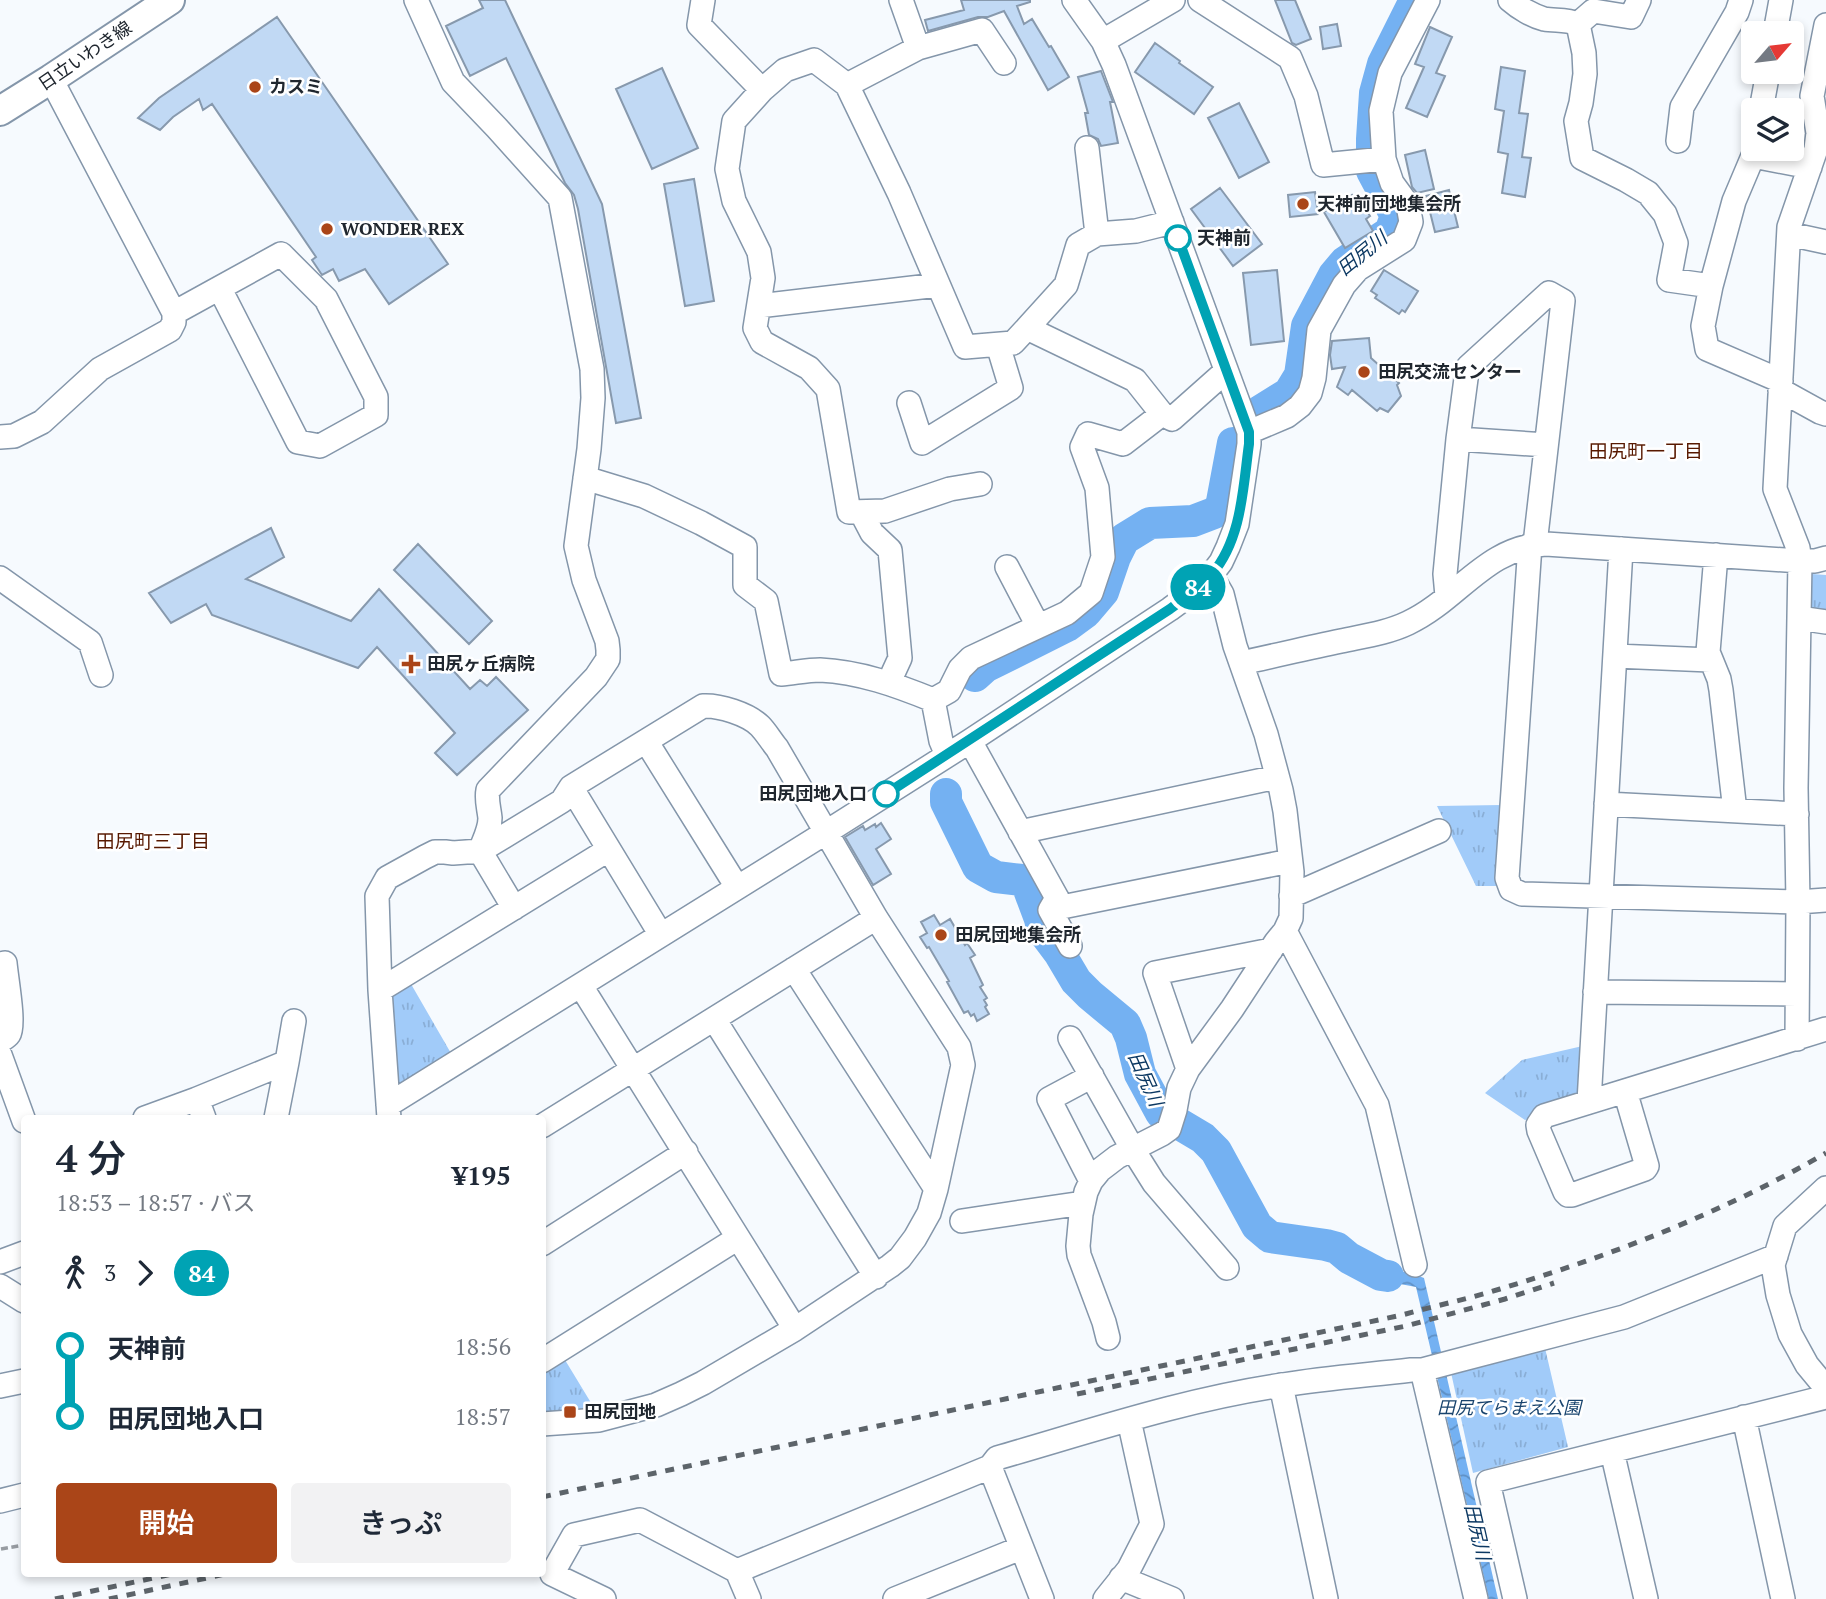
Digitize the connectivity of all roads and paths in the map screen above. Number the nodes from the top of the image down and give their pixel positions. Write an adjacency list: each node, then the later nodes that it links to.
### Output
1 (170, 0): 19 (main road, 日立いわき線)
2 (416, 0): 50 (street)
3 (703, 0): 21 (street)
4 (901, 0): 17 (street)
5 (1074, 0): 16 (street)
6 (1174, 0): 16 (street)
7 (1200, 0): 26 (street)
8 (1428, 0): 26 (street)
9 (1510, 0): 14 (street)
10 (1639, 0): 14 (street)
11 (1741, 0): 24 (street)
12 (1782, 0): 13 (street)
13 (1778, 21)
14 (1578, 24): 35 (street)
15 (1826, 24): 23 (street)
16 (1103, 41): 30 (street)
17 (918, 48): 18 (street); 20 (street)
18 (1004, 63)
19 (51, 79): 22 (main road, 日立いわき線); 38 (street)
20 (847, 85): 21 (street); 34 (street)
21 (762, 90): 37 (street)
22 (0, 111)
23 (1821, 118): 29 (street)
24 (1678, 141)
25 (1087, 148): 31 (street)
26 (1375, 160): 46 (street)
27 (1750, 161): 35 (street)
28 (1788, 161): 29 (street)
29 (1810, 167): 32 (street)
30 (1172, 222): 31 (street); 41 (street)
31 (1097, 234): 39 (street)
32 (1789, 234): 33 (street); 42 (street)
33 (1826, 242)
34 (938, 285): 37 (street); 40 (street)
35 (1711, 286): 42 (street)
36 (220, 289): 36 (street); 38 (street)
37 (759, 306): 52 (street)
38 (174, 313): 47 (street)
39 (1027, 328): 40 (street); 44 (street)
40 (998, 345): 43 (street)
41 (1226, 371): 44 (street); 46 (street)
42 (1780, 385): 45 (street); 57 (street)
43 (909, 403)
44 (1162, 414): 64 (street)
45 (1826, 414)
46 (1249, 432): 59 (street)
47 (0, 437)
48 (1458, 439): 49 (street); 49 (street); 61 (street)
49 (1546, 445): 53 (street)
50 (585, 478): 69 (street); 83 (street)
51 (980, 484): 52 (street)
52 (861, 512): 69 (street)
53 (1532, 545): 54 (street); 61 (street); 87 (street)
54 (1621, 549): 55 (street); 65 (street)
55 (1716, 555): 57 (street); 66 (street)
56 (1826, 558): 57 (street)
57 (1800, 561): 62 (street)
58 (1007, 567): 64 (street)
59 (1211, 575): 67 (street); 72 (street)
60 (0, 578): 68 (street)
61 (1447, 596): 67 (street)
62 (1799, 618): 63 (street); 78 (street)
63 (1826, 622)
64 (1038, 626): 70 (street)
65 (1615, 656): 66 (street); 76 (street)
66 (1710, 660): 77 (street)
67 (1241, 663): 74 (street)
68 (101, 675)
69 (889, 682): 70 (street)
70 (933, 700): 73 (street)
71 (646, 741): 75 (street); 81 (street); 85 (street)
72 (970, 741): 73 (street); 80 (street)
73 (947, 755): 81 (street)
74 (1278, 777): 80 (street); 84 (street)
75 (571, 787): 82 (street); 83 (street)
76 (1606, 804): 77 (street); 87 (street)
77 (1735, 811): 78 (street)
78 (1797, 814): 90 (street)
79 (1439, 831): 86 (street)
80 (1020, 832): 88 (street)
81 (825, 833): 85 (street); 92 (street)
82 (608, 850): 91 (street); 94 (street)
83 (480, 851): 91 (street); 100 (street)
84 (1290, 861): 86 (street); 88 (street)
85 (737, 887): 94 (street)
86 (1292, 895): 93 (street)
87 (1601, 896): 90 (street); 101 (street)
88 (1057, 898): 95 (street)
89 (1826, 900): 90 (street)
90 (1798, 902): 102 (street)
91 (514, 908): 100 (street)
92 (876, 918): 98 (street); 126 (street)
93 (1285, 932): 96 (street); 134 (street)
94 (661, 935): 99 (street)
95 (1070, 946)
96 (1271, 950): 111 (street); 111 (street)
97 (0, 964): 108 (street)
98 (794, 969): 103 (street); 126 (street)
99 (581, 986): 112 (street); 117 (street)
100 (380, 990): 117 (street)
101 (1595, 992): 102 (street); 115 (street)
102 (1797, 994): 107 (street)
103 (714, 1019): 112 (street); 136 (street)
104 (294, 1021): 110 (street)
105 (1826, 1029): 107 (street)
106 (1070, 1038): 113 (street)
107 (1797, 1038): 114 (street)
108 (0, 1041)
109 (0, 1055): 118 (street)
110 (287, 1062): 116 (street); 120 (street)
111 (1188, 1069): 122 (street)
112 (634, 1070): 121 (street); 123 (street)
113 (1092, 1076): 122 (street); 124 (street)
114 (1625, 1091): 115 (street); 115 (street)
115 (1589, 1102)
116 (200, 1109): 119 (street)
117 (389, 1112)
118 (22, 1115)
119 (163, 1115)
120 (277, 1115)
121 (546, 1124)
122 (1132, 1148): 124 (street); 135 (street)
123 (686, 1152): 129 (street); 130 (street)
124 (1091, 1181): 127 (street)
125 (1826, 1188): 132 (street)
126 (936, 1189): 136 (street)
127 (1083, 1203): 128 (street); 140 (street)
128 (961, 1221)
129 (738, 1238): 139 (street); 141 (street)
130 (546, 1241)
131 (21, 1254): 133 (street)
132 (1776, 1256): 142 (street); 146 (street)
133 (0, 1262)
134 (1415, 1265)
135 (1227, 1268)
136 (876, 1277): 139 (street)
137 (0, 1286): 138 (street)
138 (21, 1299)
139 (795, 1329): 150 (street)
140 (1108, 1338)
141 (546, 1358)
142 (1432, 1367): 144 (street); 167 (street)
143 (21, 1382): 145 (street)
144 (1281, 1385): 149 (street); 166 (street)
145 (0, 1386)
146 (1826, 1388)
147 (1826, 1397): 148 (street)
148 (1745, 1417): 151 (street); 170 (street)
149 (1129, 1420): 152 (street); 159 (street)
150 (546, 1424)
151 (1612, 1451): 168 (street); 169 (street)
152 (990, 1467): 156 (street); 158 (street)
153 (21, 1496): 154 (street)
154 (0, 1501)
155 (21, 1546): 157 (path)
156 (1021, 1548): 162 (street); 163 (street)
157 (1, 1549)
158 (737, 1571): 160 (street); 161 (street)
159 (1121, 1578): 164 (street); 165 (street)
160 (604, 1599)
161 (749, 1599)
162 (895, 1599)
163 (1042, 1599)
164 (1105, 1599)
165 (1172, 1599)
166 (1326, 1599)
167 (1476, 1599)
168 (1515, 1599)
169 (1646, 1599)
170 (1783, 1599)

